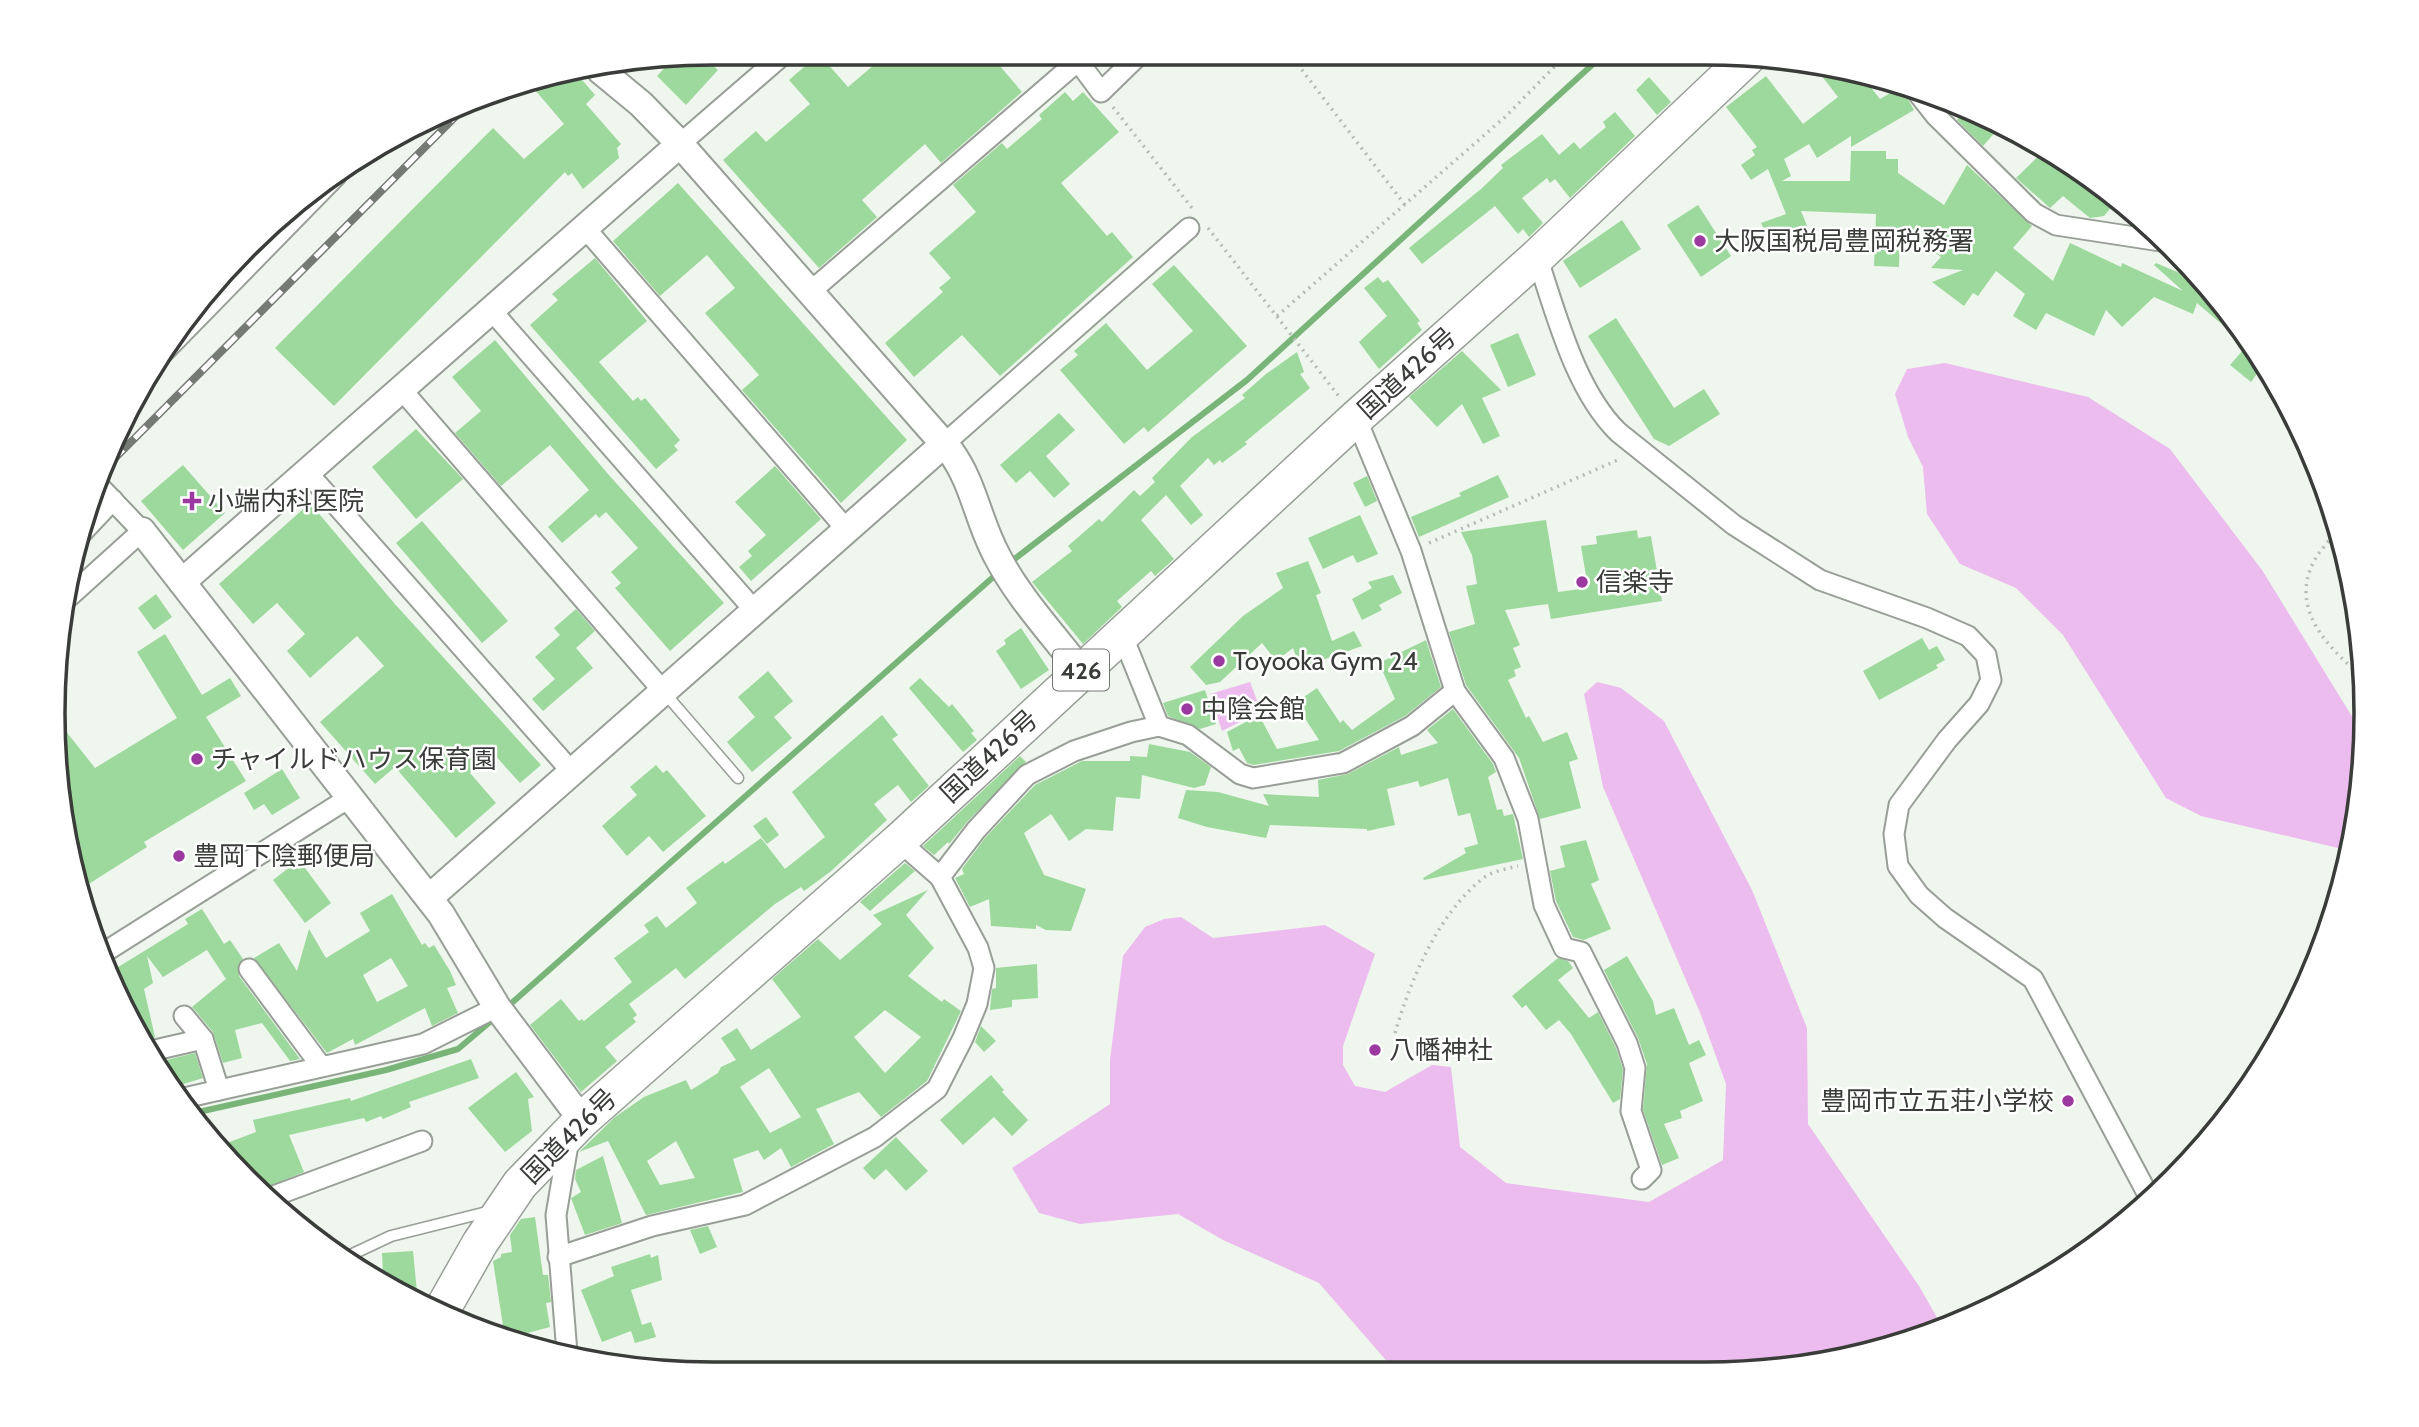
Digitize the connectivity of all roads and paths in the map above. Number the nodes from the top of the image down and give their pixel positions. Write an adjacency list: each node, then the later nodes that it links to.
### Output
1 (771, 65): 11 (street)
2 (1066, 65): 17 (street)
3 (1081, 65): 9 (street)
4 (1129, 65): 9 (street)
5 (1298, 65): 12 (path)
6 (1556, 65): 12 (path)
7 (1739, 66): 16 (highway, 国道426号 / 426)
8 (605, 74): 11 (street)
9 (1101, 92): 13 (path)
10 (1927, 104): 15 (street)
11 (680, 144): 14 (street); 17 (street)
12 (1405, 205): 19 (path)
13 (1195, 219): 19 (path); 22 (street)
14 (585, 228): 18 (street); 26 (street)
15 (2147, 239)
16 (1537, 257): 21 (highway, 国道426号 / 426); 59 (street)
17 (810, 292): 22 (street)
18 (491, 310): 20 (street); 32 (street)
19 (1279, 318): 21 (path)
20 (401, 389): 24 (street); 36 (street)
21 (1356, 418): 29 (street); 33 (highway, 国道426号 / 426)
22 (944, 444): 26 (street); 35 (street)
23 (1628, 455): 29 (path)
24 (307, 471): 30 (street); 39 (street)
25 (107, 493): 27 (street)
26 (847, 530): 32 (street)
27 (142, 531): 30 (street); 31 (street)
28 (2330, 539): 34 (path)
29 (1411, 551): 37 (street)
30 (182, 582): 41 (street)
31 (76, 590)
32 (755, 611): 36 (street)
33 (1121, 632): 35 (highway, 国道426号 / 426); 38 (street)
34 (2353, 669)
35 (1080, 670): 42 (highway, 国道426号 / 426)
36 (663, 691): 39 (street); 40 (lane)
37 (1455, 691): 38 (street); 43 (street)
38 (1159, 726): 44 (street)
39 (572, 772): 45 (street)
40 (738, 778)
41 (352, 796): 45 (street); 46 (street)
42 (899, 841): 44 (street); 56 (highway, 国道426号 / 426)
43 (1537, 861): 50 (path); 58 (street)
44 (940, 877): 63 (street)
45 (429, 898): 48 (street)
46 (109, 949)
47 (249, 969): 53 (street)
48 (497, 1007): 53 (street); 56 (street)
49 (184, 1016): 51 (street)
50 (1395, 1033)
51 (203, 1039): 52 (street); 54 (street)
52 (159, 1049)
53 (321, 1066): 54 (street)
54 (219, 1090): 55 (street)
55 (191, 1097)
56 (576, 1125): 61 (highway, 国道426号 / 426); 63 (street)
57 (422, 1142): 60 (street)
58 (1642, 1179)
59 (2145, 1190)
60 (279, 1194)
61 (502, 1209): 62 (lane); 64 (highway, 国道426号 / 426)
62 (354, 1253)
63 (558, 1257): 65 (street)
64 (446, 1304)
65 (566, 1345)

